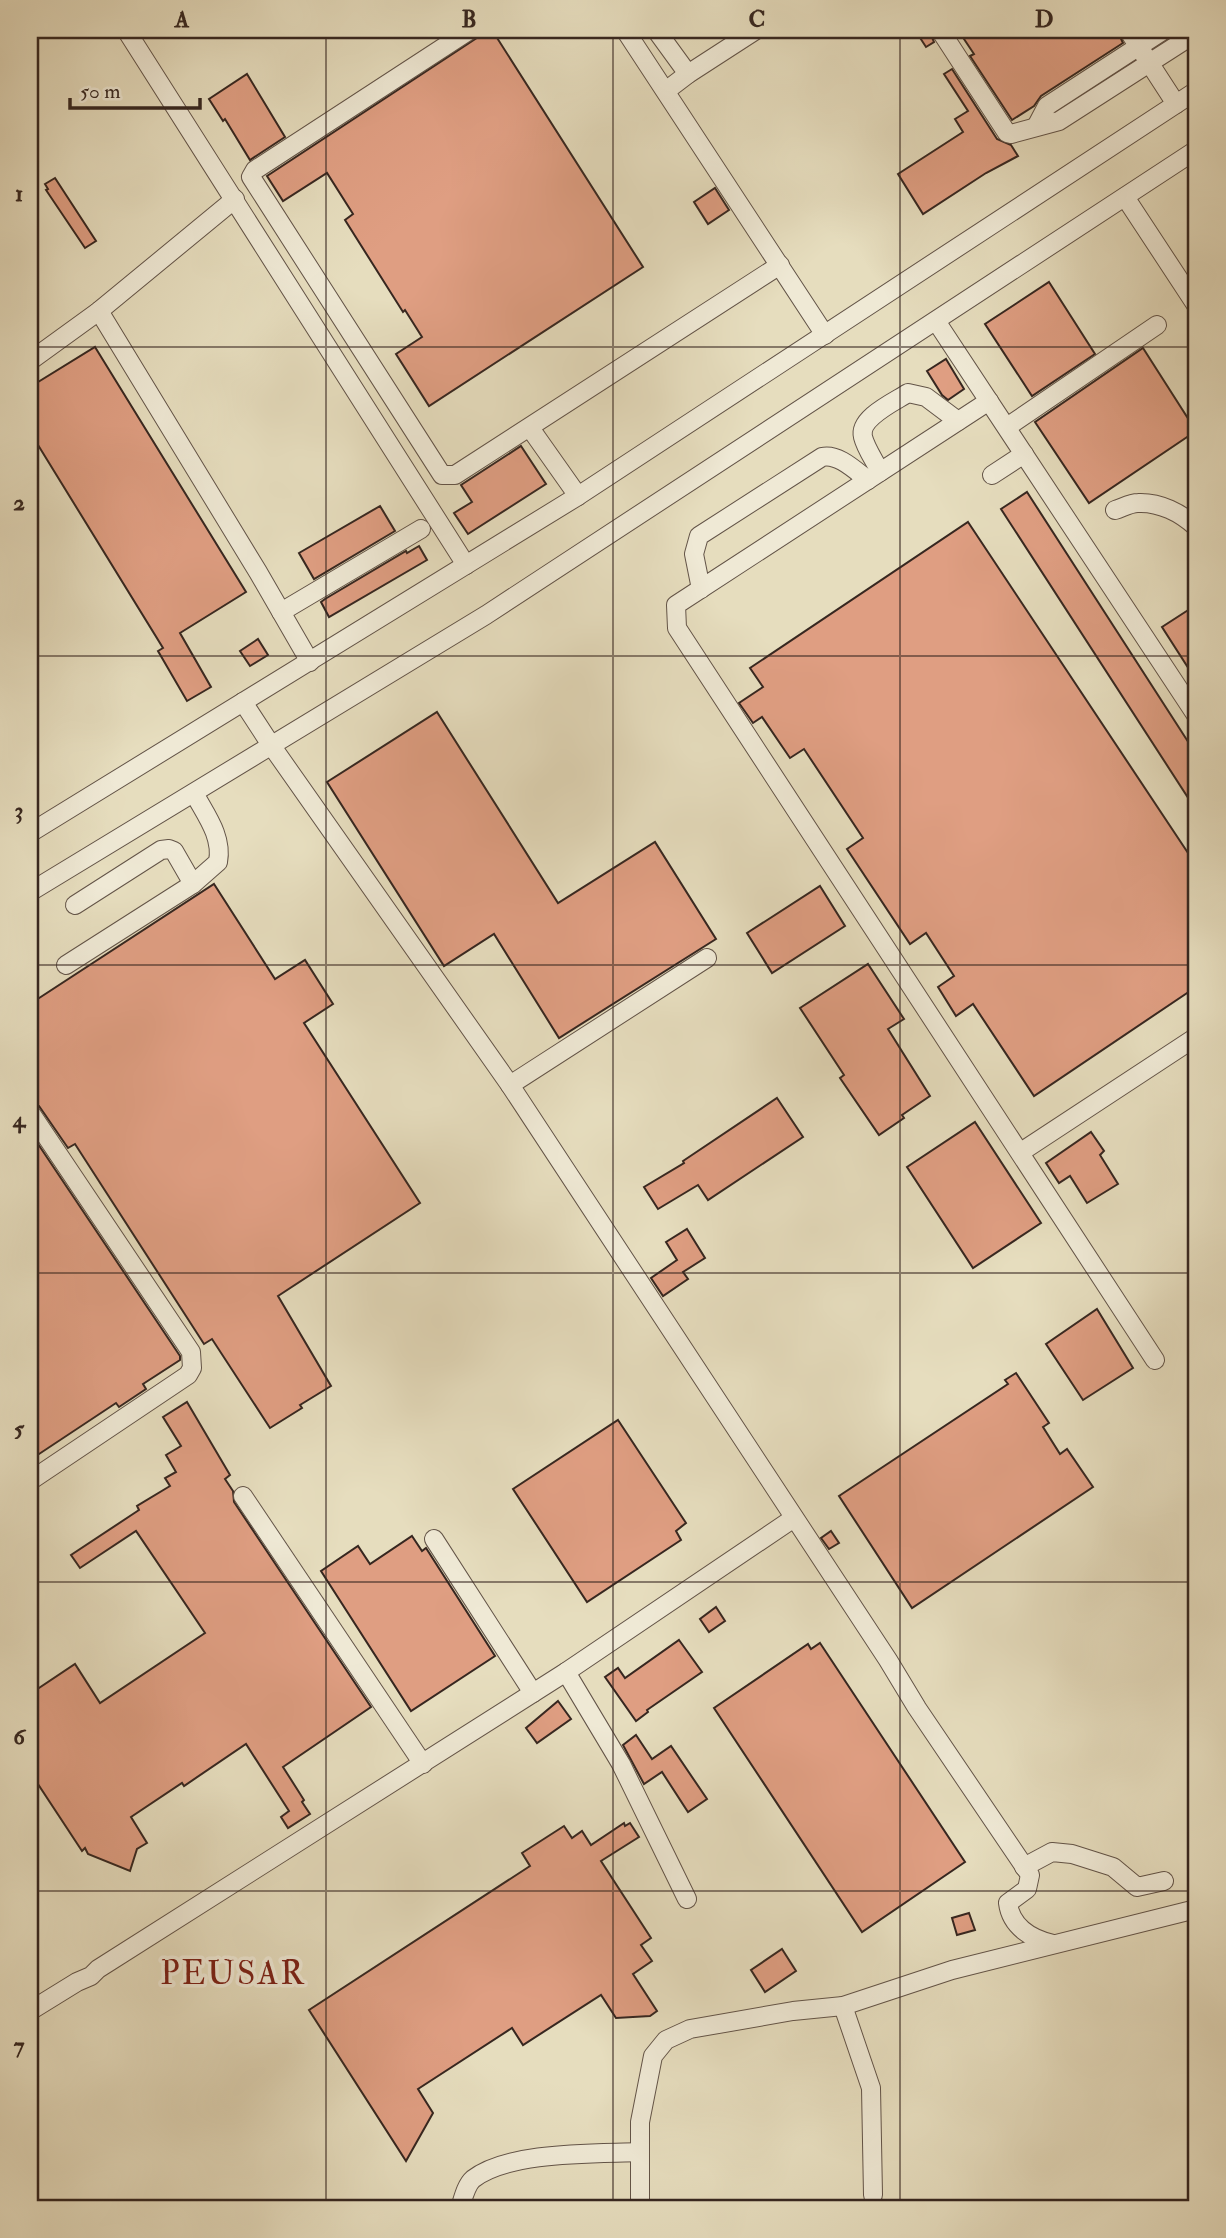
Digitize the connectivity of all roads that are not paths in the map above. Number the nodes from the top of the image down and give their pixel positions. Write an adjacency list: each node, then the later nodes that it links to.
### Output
1 (126, 30): 19 (street)
2 (470, 30): 29 (street)
3 (625, 30): 13 (street)
4 (656, 30): 12 (street)
5 (756, 30): 12 (street)
6 (940, 30): 16 (street)
7 (1128, 30): 10 (street)
8 (1164, 30): 10 (street)
9 (1196, 33): 11 (street)
10 (1139, 47): 11 (street); 16 (street)
11 (1150, 63): 15 (street); 16 (street)
12 (688, 74): 13 (street)
13 (667, 90): 20 (street)
14 (1196, 91): 15 (street)
15 (1176, 104): 25 (street)
16 (1037, 125)
17 (1196, 150): 18 (street)
18 (1125, 197): 21 (street); 23 (street)
19 (235, 199): 22 (street); 38 (street)
20 (780, 265): 25 (street); 29 (street)
21 (1196, 305)
22 (99, 311): 26 (street); 40 (street)
23 (936, 321): 27 (street); 44 (street)
24 (1157, 325): 30 (street)
25 (825, 335): 34 (street)
26 (30, 361)
27 (989, 401): 28 (street); 30 (street)
28 (958, 421): 33 (street); 33 (street)
29 (530, 428): 34 (street)
30 (1007, 428): 31 (street)
31 (1024, 454): 32 (street); 43 (street)
32 (992, 475)
33 (874, 476): 39 (street); 39 (street)
34 (578, 496): 38 (street)
35 (1115, 510): 36 (street)
36 (1196, 527)
37 (421, 529): 40 (street)
38 (466, 565): 41 (street)
39 (701, 590): 55 (street)
40 (281, 612): 41 (street)
41 (310, 662): 42 (street)
42 (243, 702): 44 (street); 46 (street)
43 (1196, 715)
44 (271, 746): 45 (street); 53 (street)
45 (194, 793): 47 (street); 48 (street)
46 (30, 833)
47 (193, 884): 49 (street); 51 (street)
48 (30, 892)
49 (75, 905)
50 (708, 958): 53 (street)
51 (66, 965)
52 (1196, 1037): 55 (street)
53 (510, 1084): 59 (street)
54 (30, 1112): 57 (street)
55 (1021, 1152): 56 (street)
56 (1155, 1360)
57 (30, 1481)
58 (243, 1496): 63 (street)
59 (794, 1518): 61 (street); 64 (street)
60 (434, 1539): 62 (street)
61 (566, 1672): 62 (street); 66 (street)
62 (533, 1693): 63 (street)
63 (423, 1764): 70 (street)
64 (1024, 1867): 65 (street); 68 (street)
65 (1164, 1881)
66 (687, 1899)
67 (1196, 1909): 68 (street)
68 (1053, 1944): 69 (street)
69 (844, 2006): 71 (street); 72 (street)
70 (30, 2011)
71 (640, 2151): 73 (street); 74 (street)
72 (873, 2195)
73 (460, 2208)
74 (640, 2208)

